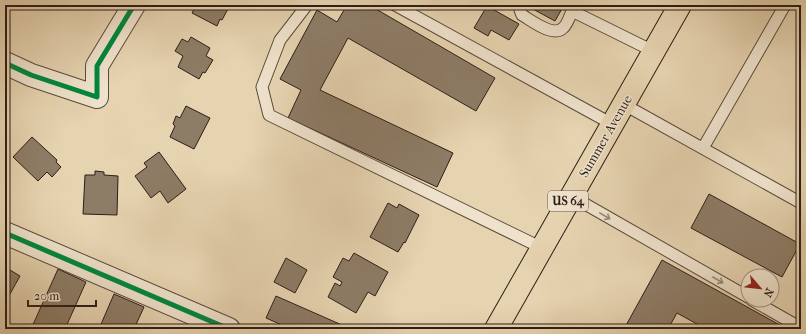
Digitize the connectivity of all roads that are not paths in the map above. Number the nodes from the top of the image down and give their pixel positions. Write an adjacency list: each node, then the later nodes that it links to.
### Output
1 (134, 5): 9 (street)
2 (307, 5): 16 (lane)
3 (395, 5): 11 (lane)
4 (520, 5): 7 (lane)
5 (680, 5): 8 (main road, Summer Avenue / US 64)
6 (785, 5): 12 (lane)
7 (574, 8): 8 (lane)
8 (653, 51): 10 (main road, Summer Avenue / US 64)
9 (5, 63)
10 (623, 104): 11 (main road, Summer Avenue / US 64); 12 (lane)
11 (612, 124): 13 (main road, Summer Avenue / US 64)
12 (704, 148): 14 (lane)
13 (571, 196): 16 (main road, Summer Avenue / US 64); 17 (lane, one-way to 17)
14 (801, 203)
15 (5, 233): 19 (street)
16 (542, 248): 20 (main road, Summer Avenue / US 64)
17 (740, 293)
18 (766, 308): 21 (lane)
19 (229, 329)
20 (496, 329)
21 (792, 329)

